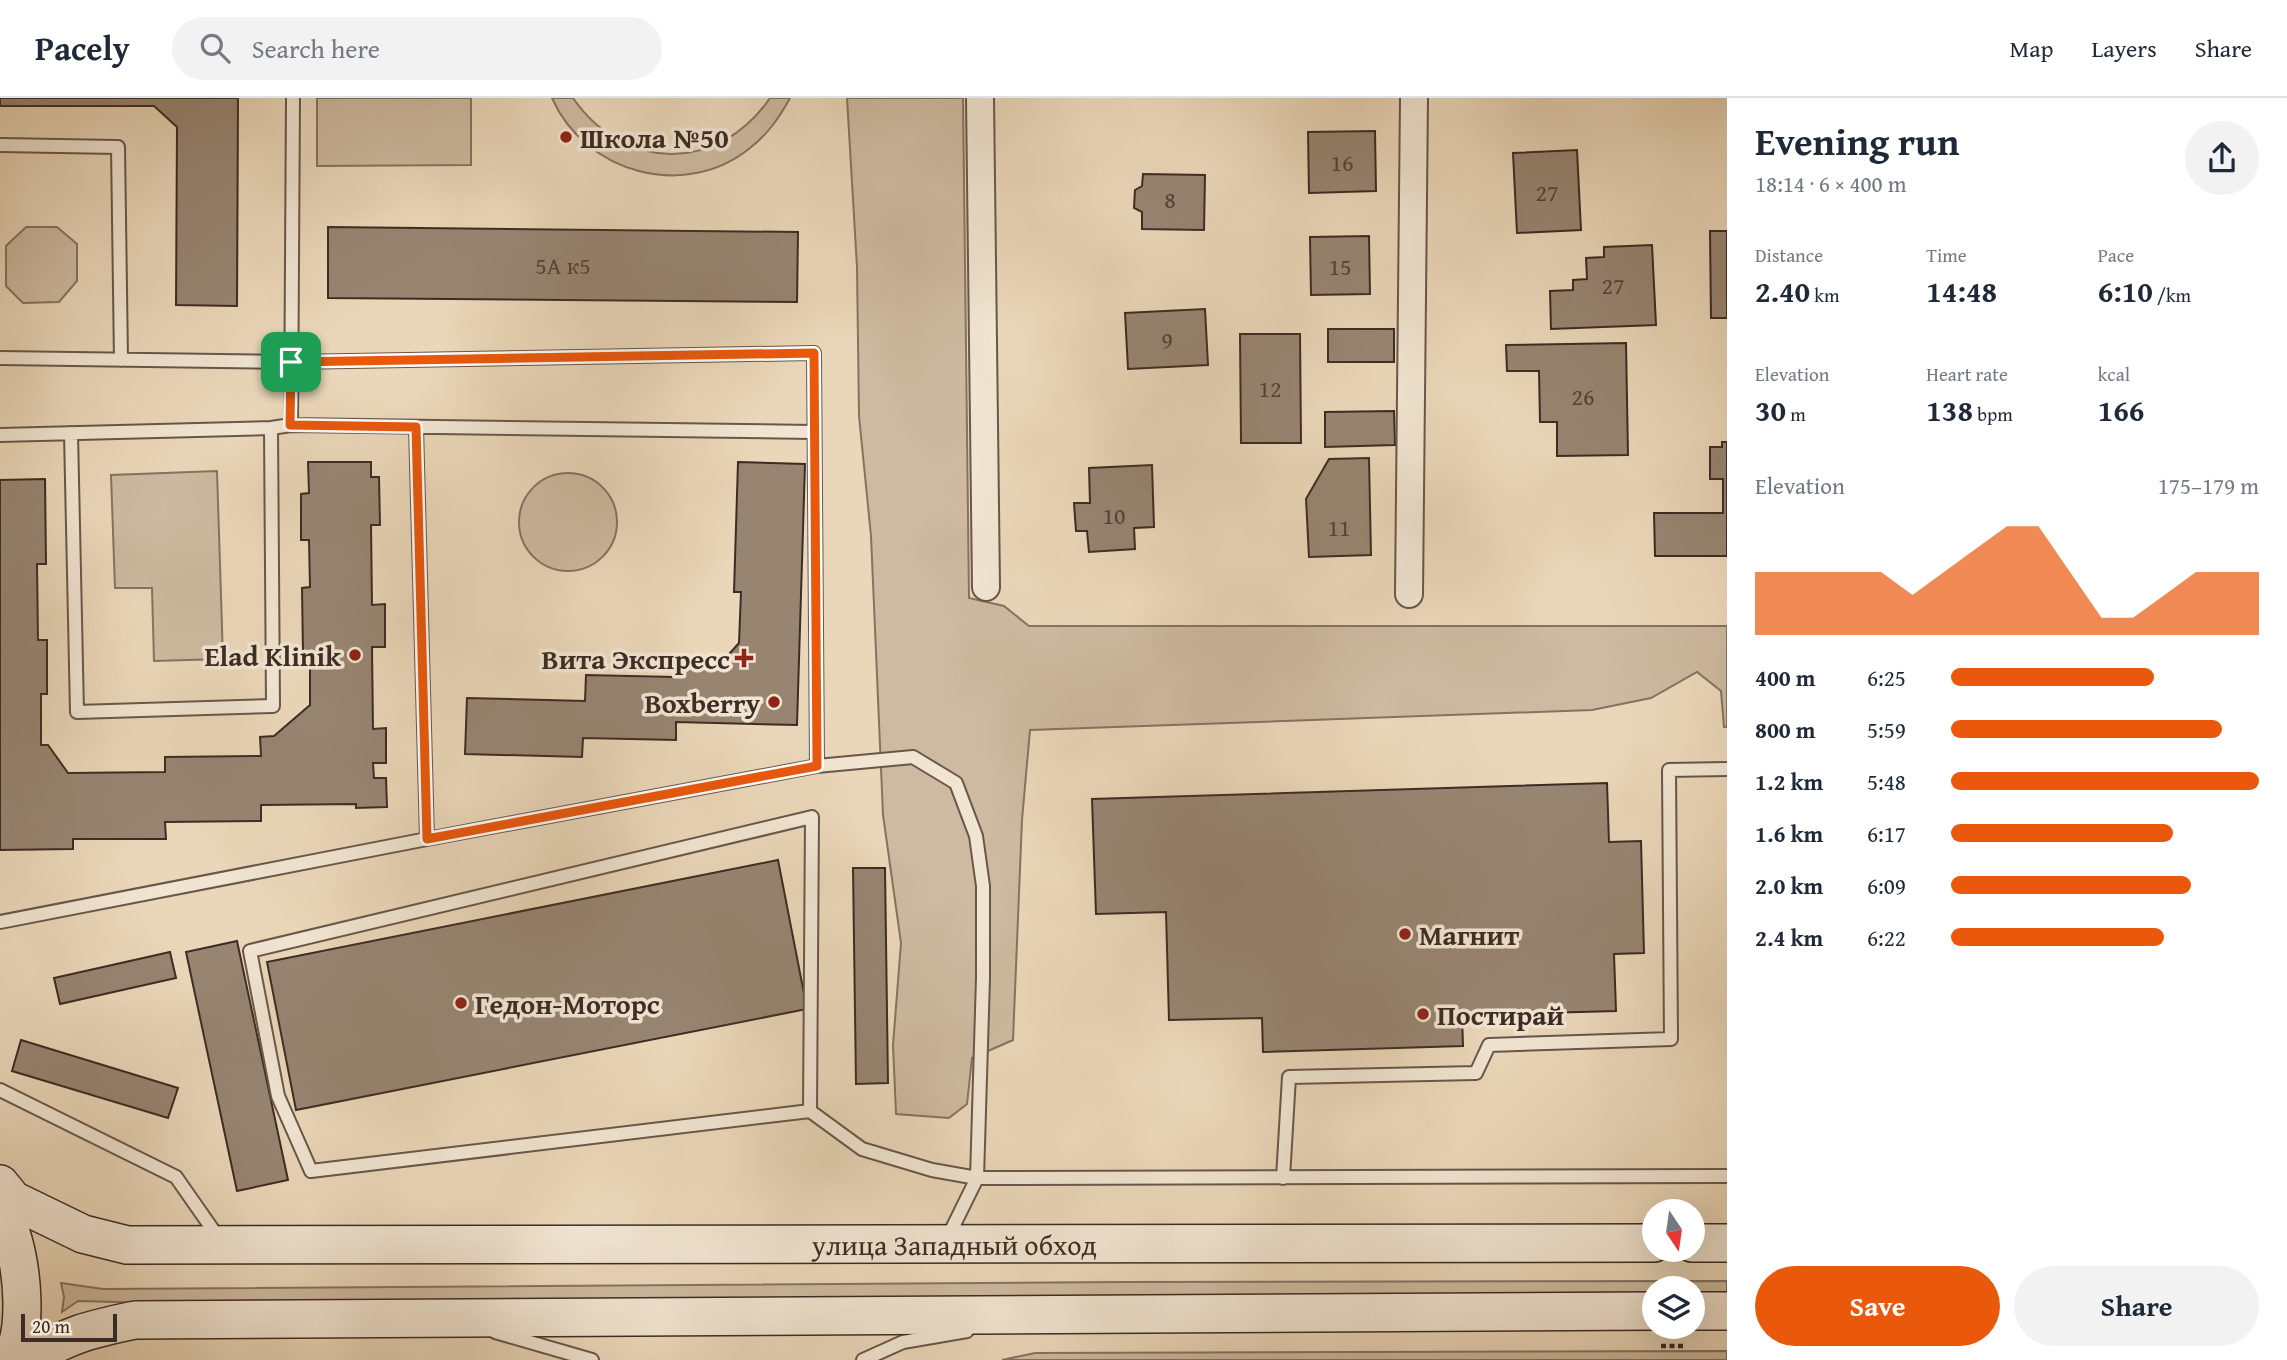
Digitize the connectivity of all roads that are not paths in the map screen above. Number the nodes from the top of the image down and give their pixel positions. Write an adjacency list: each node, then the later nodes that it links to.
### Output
1 (293, 98): 7 (lane)
2 (980, 98): 14 (street)
3 (1414, 98): 15 (street)
4 (0, 145): 6 (lane)
5 (0, 358): 6 (lane)
6 (121, 360): 7 (lane)
7 (291, 362): 8 (lane); 11 (lane)
8 (290, 425): 9 (lane); 10 (lane)
9 (416, 427): 11 (lane); 18 (lane)
10 (271, 428): 12 (lane); 12 (lane)
11 (814, 432): 16 (lane)
12 (71, 433): 13 (lane)
13 (0, 435)
14 (986, 587)
15 (1409, 594)
16 (817, 766): 18 (lane); 23 (lane)
17 (1727, 769): 24 (lane)
18 (427, 839): 19 (lane)
19 (0, 922)
20 (0, 1090): 31 (lane)
21 (810, 1111): 21 (lane); 23 (lane)
22 (1727, 1176): 24 (lane)
23 (976, 1178): 24 (lane); 30 (lane)
24 (1283, 1178)
25 (0, 1184): 31 (main road, улица Западный обход)
26 (0, 1212): 38 (main road)
27 (1642, 1243): 30 (main road, улица Западный обход)
28 (1705, 1243): 29 (main road)
29 (1727, 1243)
30 (944, 1245): 31 (main road, улица Западный обход)
31 (240, 1246)
32 (1642, 1311): 35 (main road)
33 (1705, 1311): 34 (main road)
34 (1727, 1311)
35 (1058, 1314): 36 (main road); 41 (lane)
36 (444, 1317): 37 (lane); 39 (main road)
37 (568, 1357): 40 (lane)
38 (10, 1360)
39 (31, 1360)
40 (592, 1360)
41 (863, 1360)

